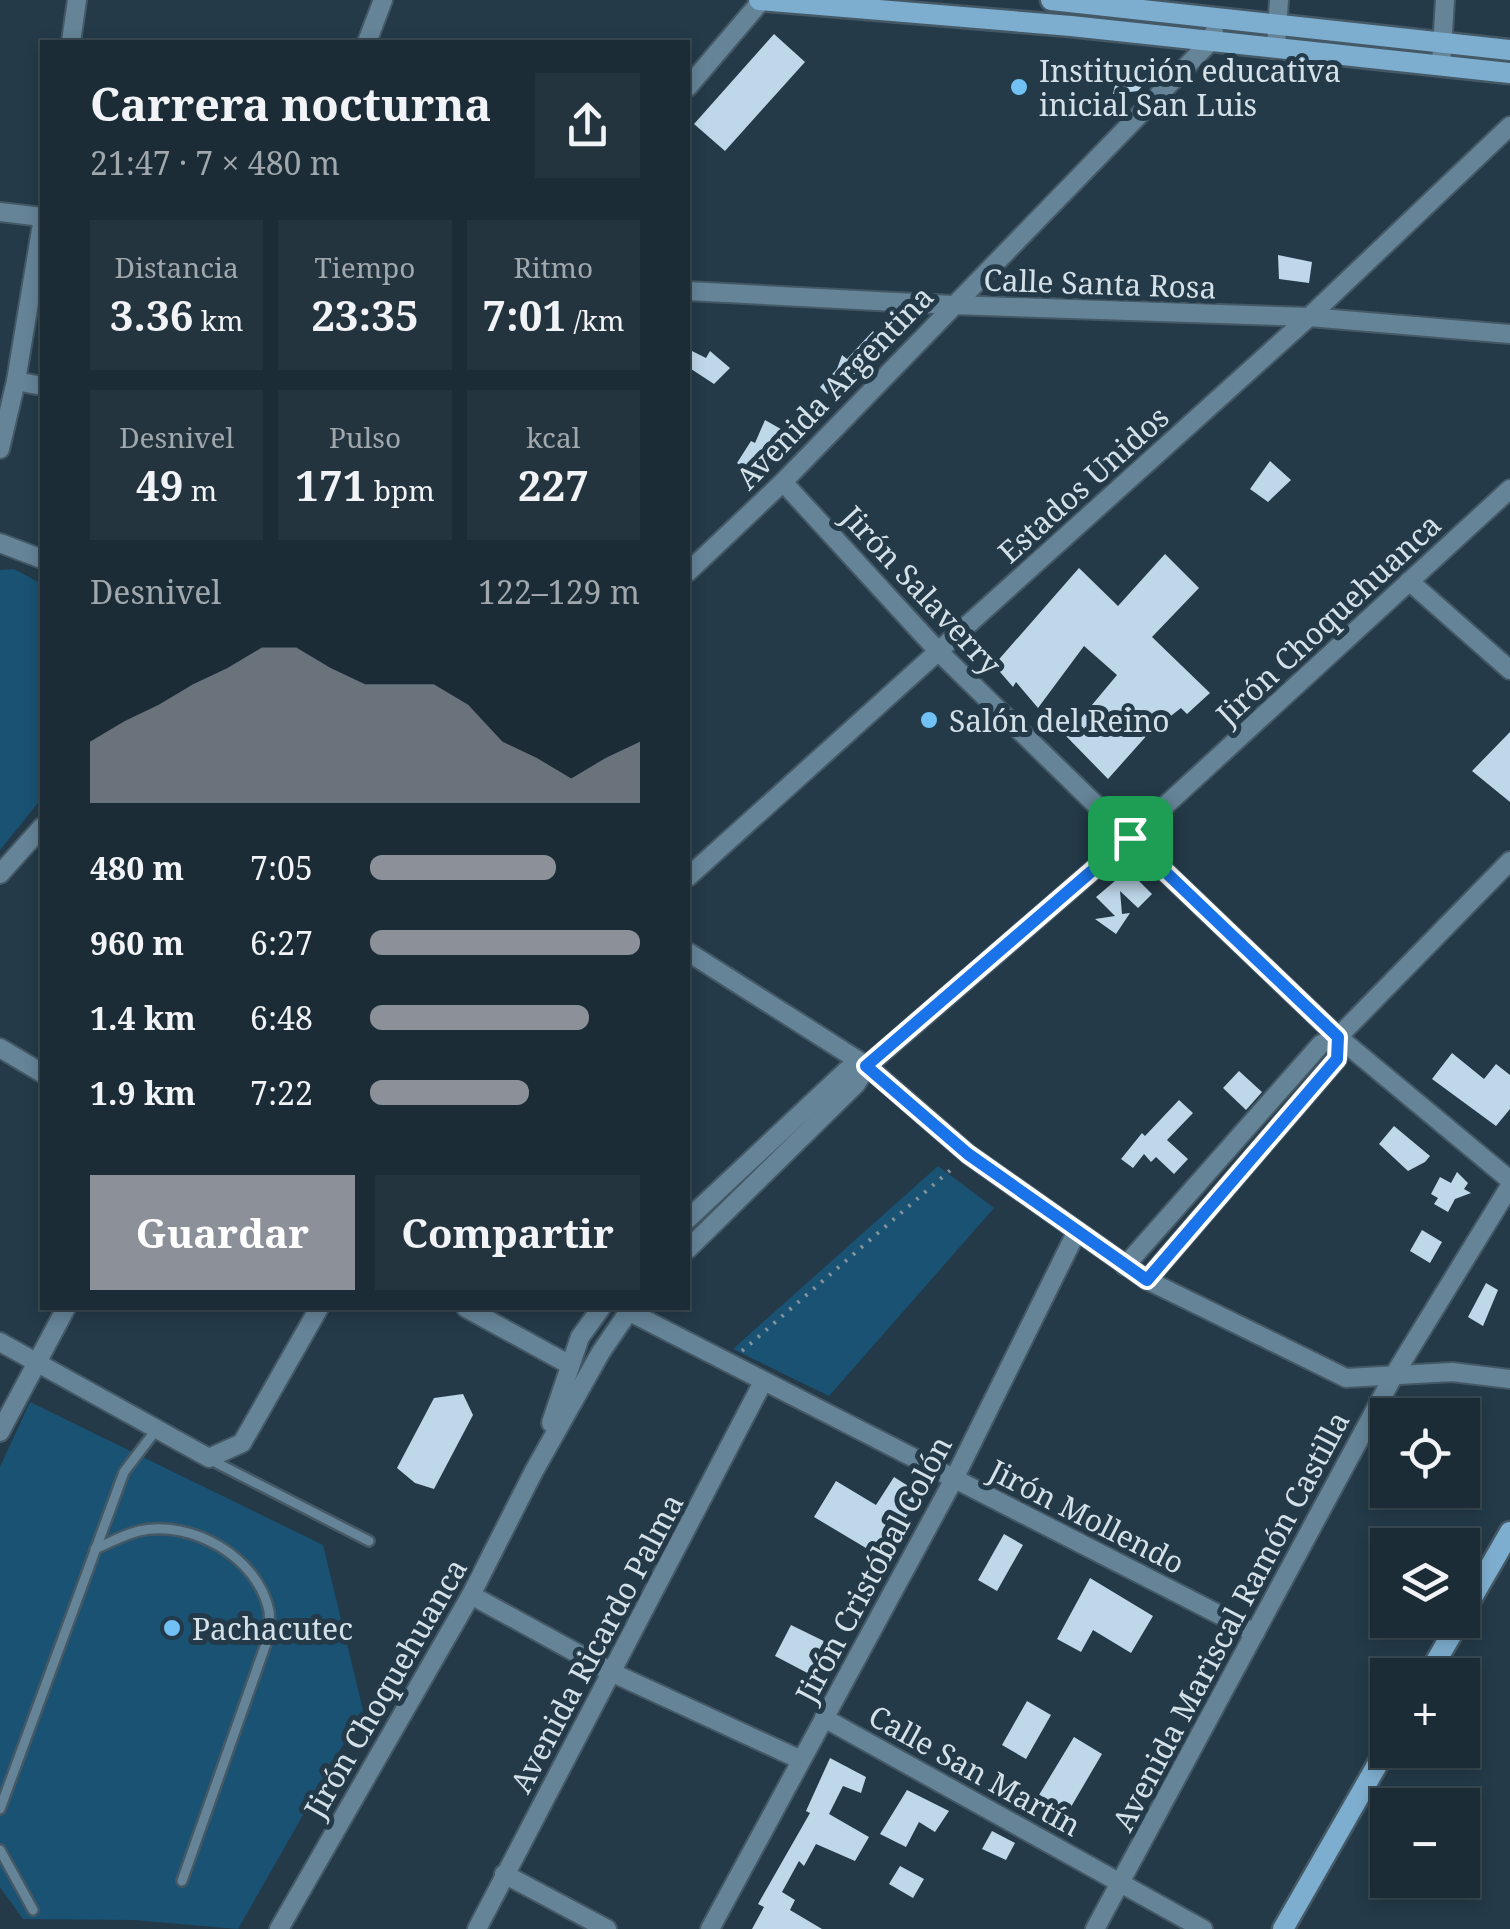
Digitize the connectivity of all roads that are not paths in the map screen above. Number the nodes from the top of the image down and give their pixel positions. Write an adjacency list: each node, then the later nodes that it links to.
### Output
1 (77, 0): 12 (street)
2 (382, 0): 13 (street)
3 (761, 0): 8 (main road); 20 (street)
4 (1051, 0): 7 (main road)
5 (1280, 0): 10 (street)
6 (1446, 0): 15 (street)
7 (1074, 1): 9 (main road); 11 (street)
8 (809, 2): 11 (main road)
9 (1220, 18): 10 (main road); 14 (street, Avenida Argentina)
10 (1277, 24): 15 (main road); 16 (street)
11 (1071, 26): 14 (main road)
12 (71, 40)
13 (369, 40)
14 (1210, 41): 16 (main road); 26 (street, Avenida Argentina)
15 (1442, 42): 17 (main road); 18 (street)
16 (1276, 47): 18 (main road)
17 (1510, 50)
18 (1440, 64): 19 (main road)
19 (1510, 74)
20 (690, 85)
21 (1510, 126): 27 (street, Estados Unidos)
22 (0, 212): 23 (street)
23 (40, 221)
24 (40, 233): 29 (street)
25 (690, 291): 26 (street, Calle Santa Rosa)
26 (952, 305): 27 (street, Calle Santa Rosa); 32 (street, Avenida Argentina)
27 (1309, 318): 28 (street, Calle Santa Rosa); 38 (street, Estados Unidos)
28 (1510, 334)
29 (16, 380): 30 (street); 31 (street)
30 (40, 386)
31 (0, 449)
32 (782, 482): 36 (street, Avenida Argentina); 38 (street, Jirón Salaverry)
33 (1510, 490): 37 (street, Jirón Choquehuanca)
34 (0, 543): 35 (street)
35 (40, 558)
36 (690, 570)
37 (1409, 581): 39 (street); 41 (street, Jirón Choquehuanca)
38 (938, 651): 41 (street, Jirón Salaverry); 44 (street, Estados Unidos)
39 (1510, 670)
40 (40, 829): 43 (street)
41 (1130, 838): 46 (street, Jirón Salaverry); 48 (street, Jirón Choquehuanca)
42 (1510, 861): 46 (street)
43 (0, 874)
44 (690, 875)
45 (690, 953): 48 (street)
46 (1338, 1037): 50 (street, Jirón Salaverry); 54 (street); 55 (street)
47 (0, 1048): 49 (street)
48 (866, 1066): 51 (street, Jirón Choquehuanca); 52 (street); 53 (street, Jirón Choquehuanca)
49 (40, 1072)
50 (1510, 1183): 65 (street, Avenida Mariscal Ramón Castilla)
51 (690, 1217)
52 (1077, 1232): 54 (street); 72 (street, Jirón Cristóbal Colón)
53 (690, 1248)
54 (1126, 1266): 55 (street)
55 (1147, 1280): 65 (street)
56 (65, 1310): 63 (street)
57 (318, 1310): 70 (street)
58 (470, 1310): 64 (street)
59 (600, 1310): 64 (street, Jirón Choquehuanca)
60 (628, 1310): 71 (street, Jirón Choquehuanca)
61 (631, 1310): 67 (street, Jirón Mollendo)
62 (0, 1342): 63 (street)
63 (37, 1362): 68 (street); 69 (street)
64 (570, 1364): 71 (street, Jirón Choquehuanca)
65 (1394, 1375): 66 (street); 78 (street, Avenida Mariscal Ramón Castilla)
66 (1510, 1379)
67 (762, 1382): 72 (street, Jirón Mollendo); 79 (street, Avenida Ricardo Palma)
68 (156, 1430): 70 (street); 75 (lane)
69 (0, 1432)
70 (209, 1458): 74 (lane)
71 (534, 1471): 77 (street, Jirón Choquehuanca)
72 (954, 1479): 78 (street, Jirón Mollendo); 80 (street, Jirón Cristóbal Colón)
73 (1510, 1532): 76 (main road)
74 (369, 1541)
75 (96, 1549): 83 (lane); 86 (lane)
76 (1480, 1584)
77 (471, 1595): 79 (street); 89 (street, Jirón Choquehuanca)
78 (1255, 1632): 87 (street, Avenida Mariscal Ramón Castilla)
79 (613, 1672): 81 (street); 85 (street, Avenida Ricardo Palma)
80 (824, 1718): 81 (street, Jirón Cristóbal Colón); 87 (street, Calle San Martín)
81 (801, 1760): 92 (street, Jirón Cristóbal Colón)
82 (1375, 1768): 95 (main road)
83 (0, 1809)
84 (0, 1850): 88 (lane)
85 (504, 1874): 90 (street, Avenida Ricardo Palma); 91 (street)
86 (182, 1880)
87 (1120, 1881): 93 (street, Avenida Mariscal Ramón Castilla); 94 (street, Calle San Martín)
88 (33, 1910)
89 (279, 1929)
90 (477, 1929)
91 (606, 1929)
92 (710, 1929)
93 (1094, 1929)
94 (1203, 1929)
95 (1282, 1929)

